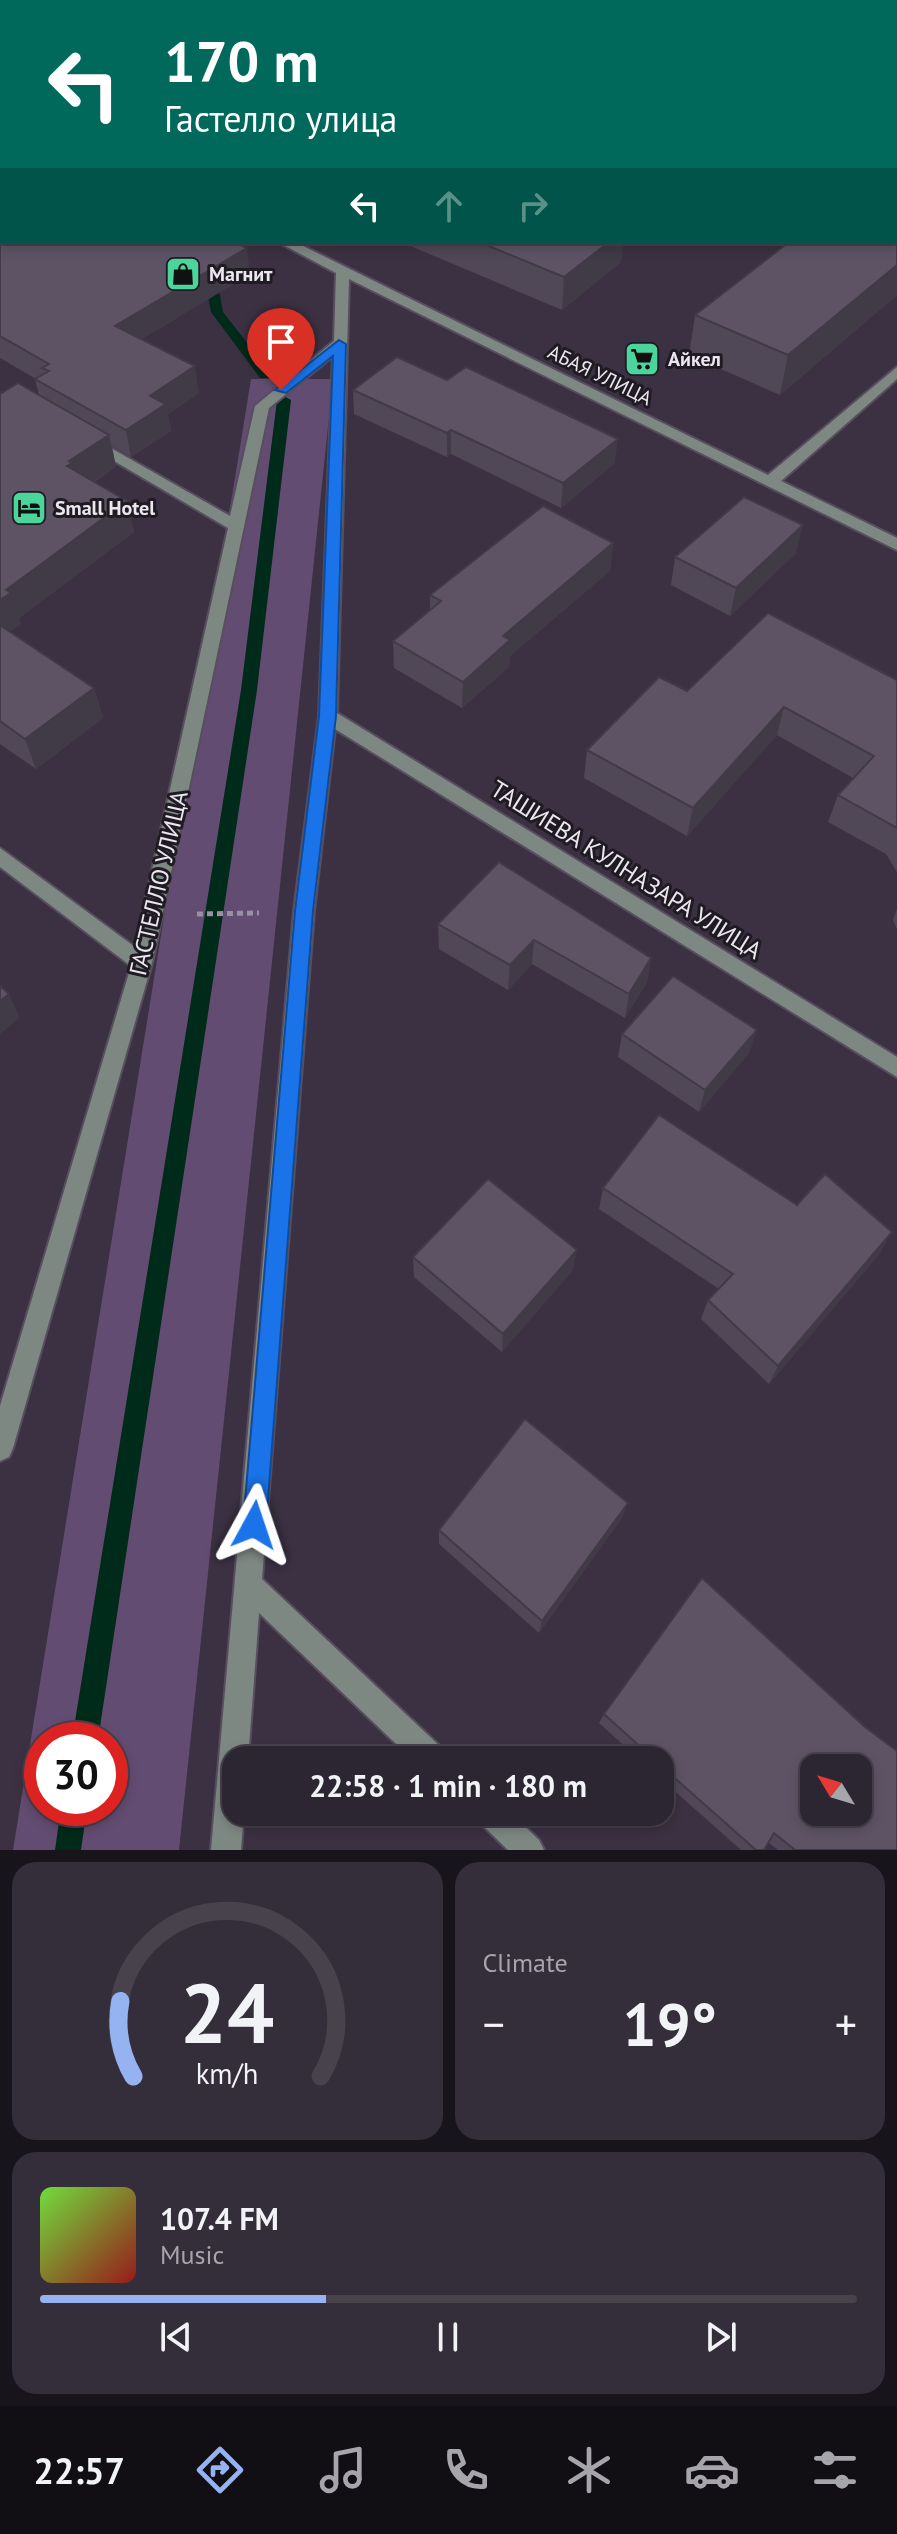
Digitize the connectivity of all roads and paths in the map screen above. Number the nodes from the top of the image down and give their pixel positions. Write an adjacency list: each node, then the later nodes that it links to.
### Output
1 (289, 244): 2 (street, АБАЯ УЛИЦА)
2 (343, 270): 3 (street); 6 (street, АБАЯ УЛИЦА)
3 (339, 344): 7 (street, ГАСТЕЛЛО УЛИЦА); 9 (street)
4 (897, 371): 6 (street)
5 (79, 436): 7 (street)
6 (770, 482): 8 (street, АБАЯ УЛИЦА)
7 (237, 527): 12 (street, ГАСТЕЛЛО УЛИЦА)
8 (897, 545)
9 (328, 716): 11 (street); 14 (street, ТАШИЕВА КУЛНАЗАРА УЛИЦА)
10 (0, 856): 13 (street)
11 (304, 911): 12 (path); 16 (street)
12 (152, 915): 13 (street, ГАСТЕЛЛО УЛИЦА)
13 (142, 963): 15 (street, ГАСТЕЛЛО УЛИЦА)
14 (897, 1068)
15 (0, 1448)
16 (250, 1586): 17 (street); 19 (street)
17 (419, 1746)
18 (504, 1826): 20 (street)
19 (226, 1850)
20 (529, 1850)

